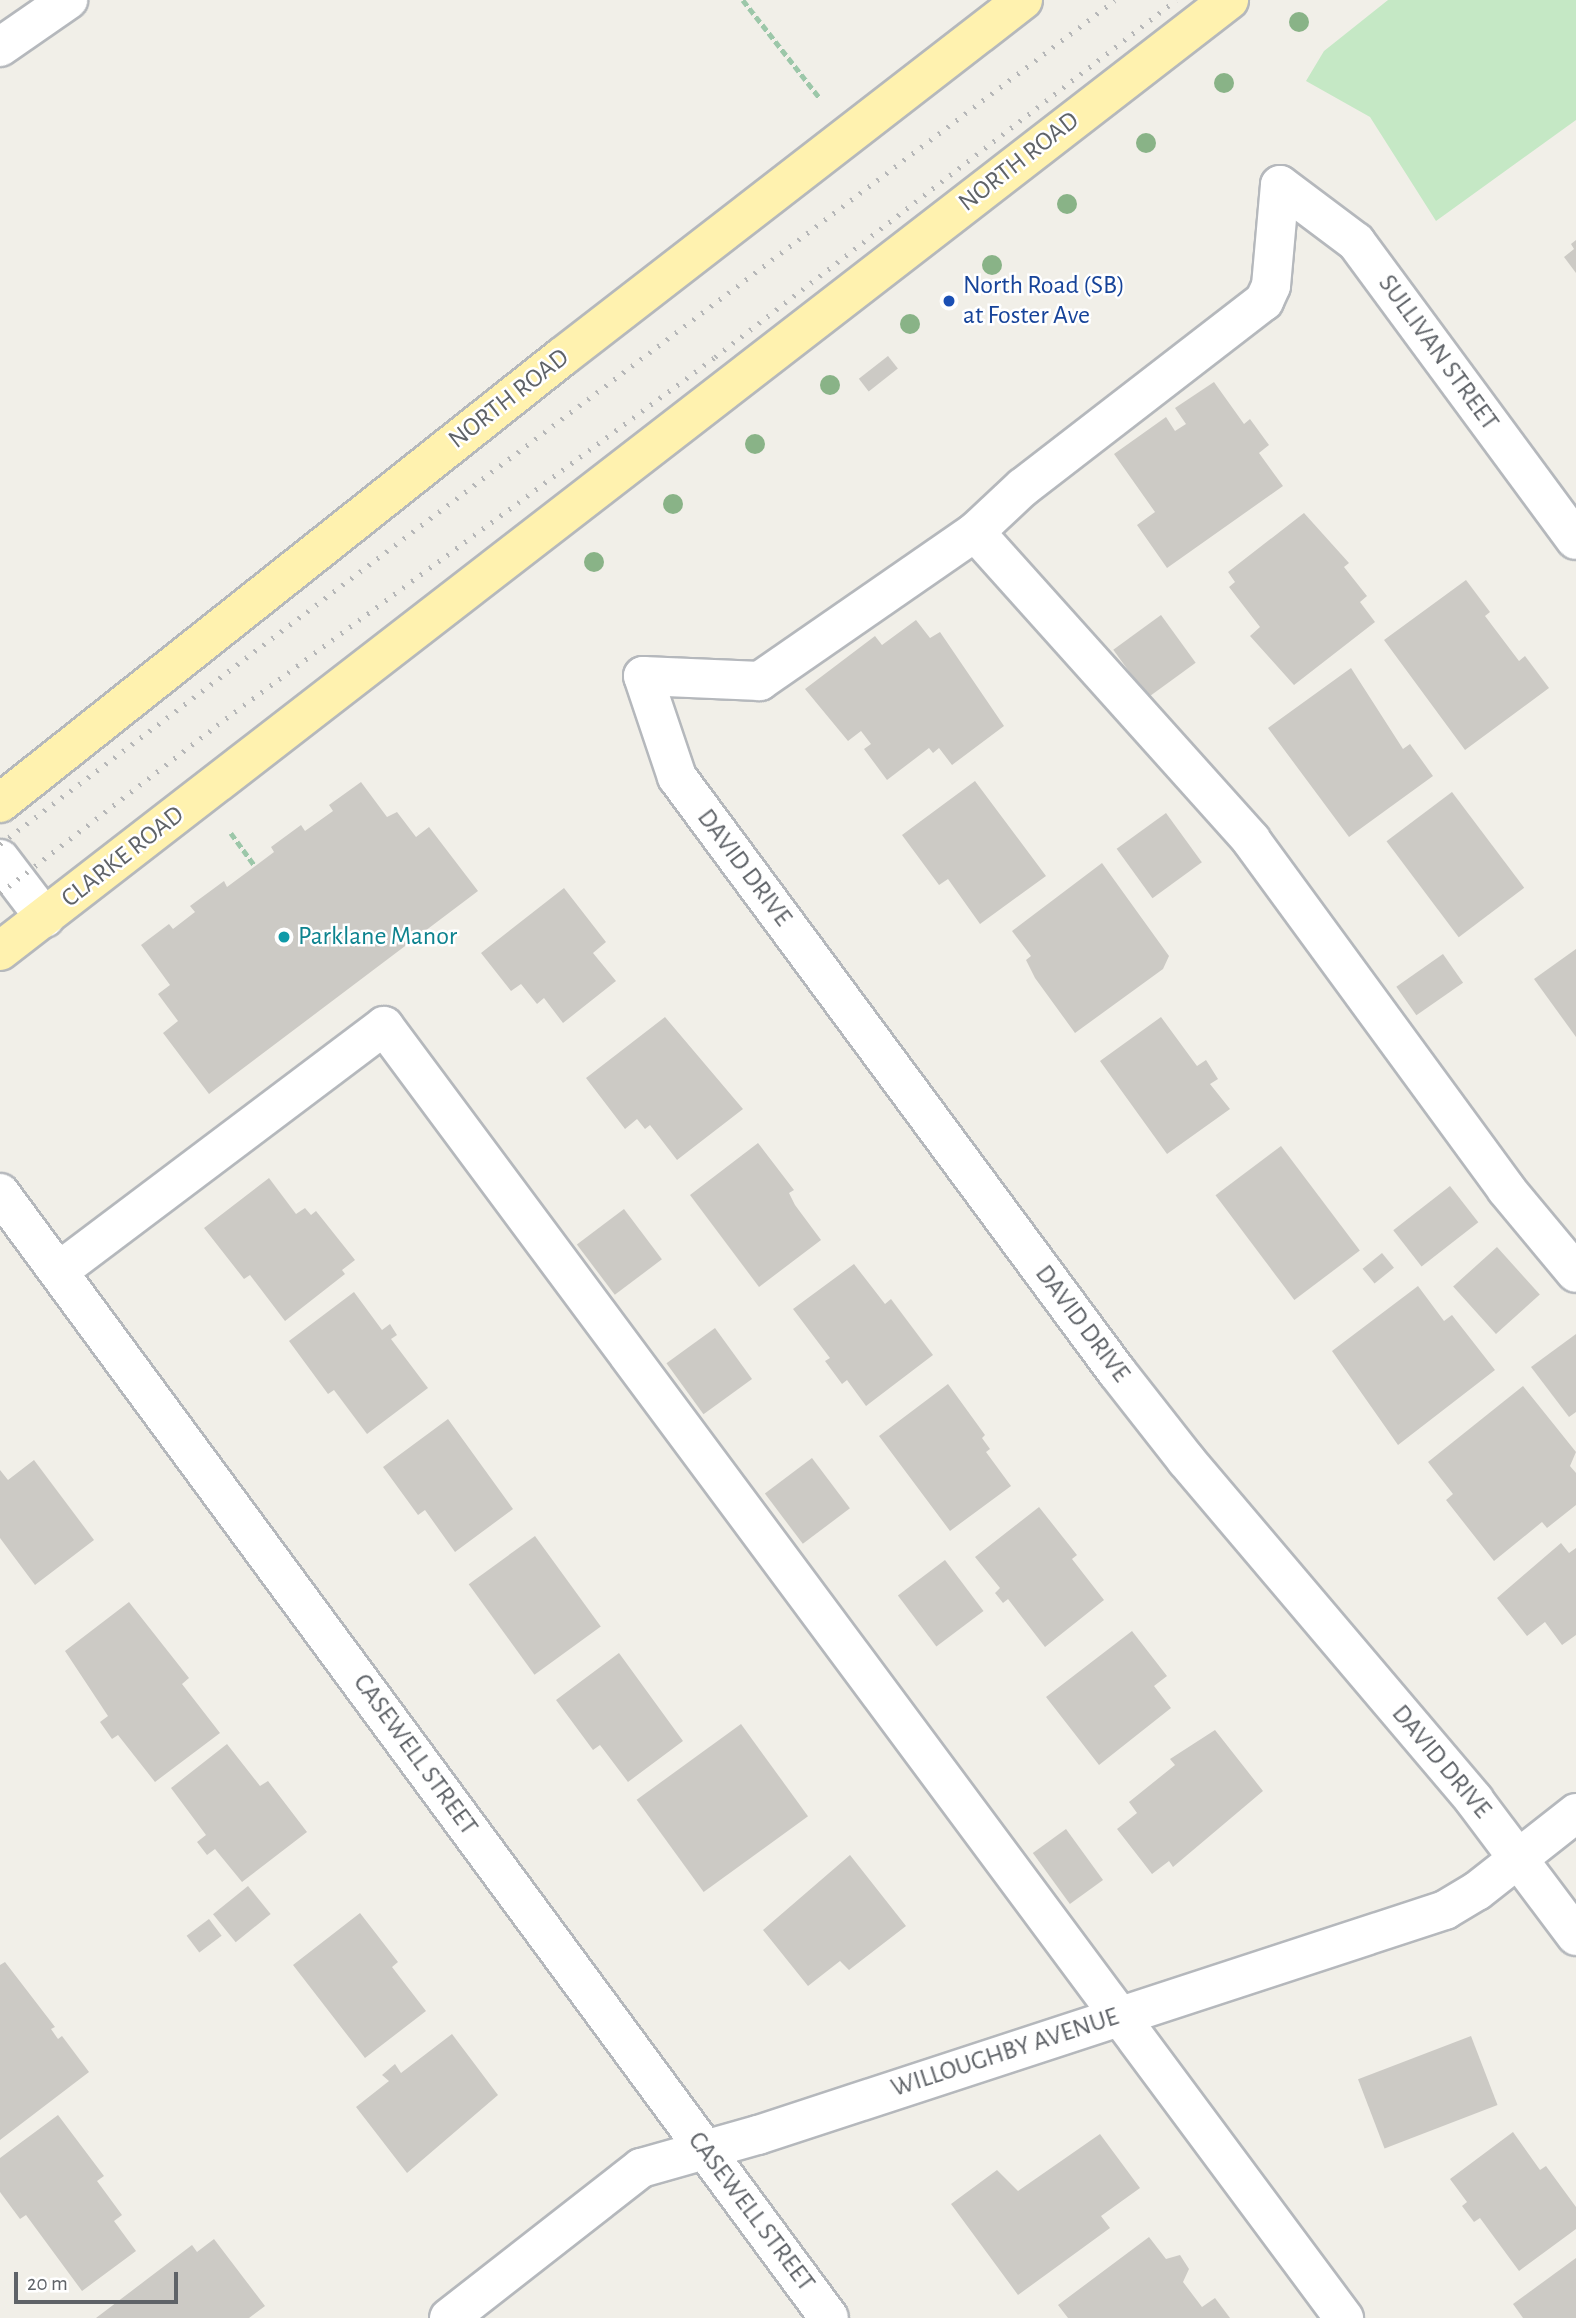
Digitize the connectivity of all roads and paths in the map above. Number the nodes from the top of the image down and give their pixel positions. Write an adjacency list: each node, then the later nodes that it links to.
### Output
1 (68, 0): 5 (street)
2 (743, 0): 6 (path)
3 (1023, 0): 6 (main road, NORTH ROAD)
4 (1229, 0): 9 (main road, NORTH ROAD)
5 (0, 47)
6 (848, 134): 10 (main road, NORTH ROAD)
7 (975, 532): 8 (street, SULLIVAN STREET); 18 (street); 20 (street, DAVID DRIVE)
8 (1576, 540)
9 (244, 761): 14 (main road, CLARKE ROAD)
10 (0, 803)
11 (226, 826): 13 (path)
12 (0, 859): 14 (street)
13 (255, 866)
14 (45, 918): 15 (main road, CLARKE ROAD)
15 (0, 951)
16 (0, 1193): 17 (street, CASEWELL STREET)
17 (59, 1271): 22 (street); 23 (street, CASEWELL STREET)
18 (1576, 1273)
19 (1576, 1813): 20 (street, WILLOUGHBY AVENUE)
20 (1518, 1858): 21 (street, DAVID DRIVE); 22 (street, WILLOUGHBY AVENUE)
21 (1576, 1936)
22 (1121, 2014): 23 (street, WILLOUGHBY AVENUE); 26 (street)
23 (703, 2148): 24 (street, WILLOUGHBY AVENUE); 25 (street, CASEWELL STREET)
24 (449, 2318)
25 (830, 2318)
26 (1344, 2318)

